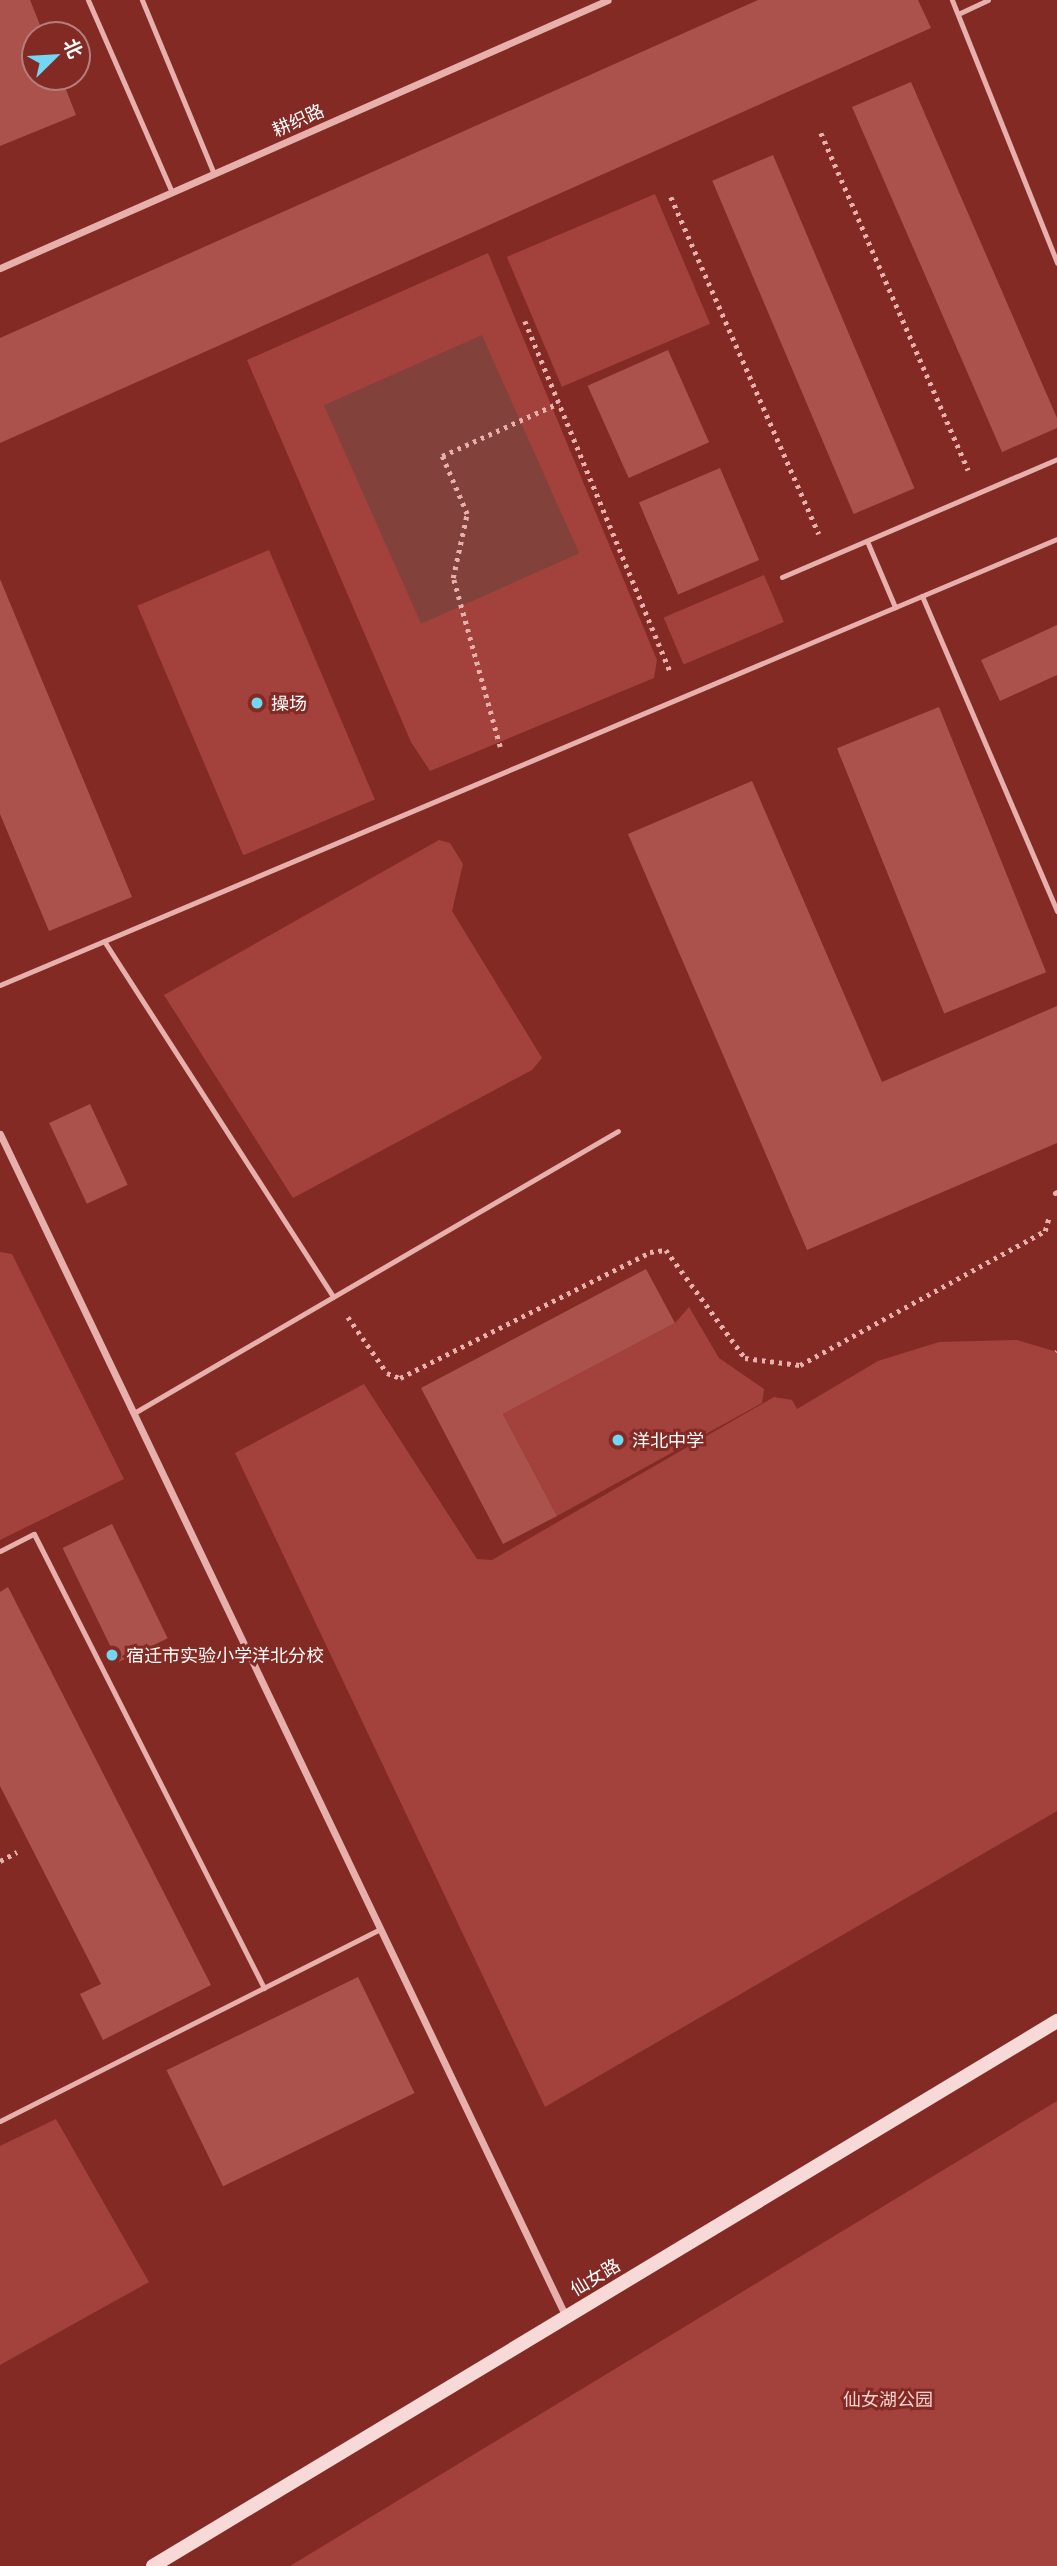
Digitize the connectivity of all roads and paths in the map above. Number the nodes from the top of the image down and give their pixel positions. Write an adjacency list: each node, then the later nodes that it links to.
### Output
1 (88, 0): 9 (lane)
2 (142, 0): 8 (lane)
3 (608, 0): 8 (street, 耕织路)
4 (952, 0): 6 (lane)
5 (988, 0): 6 (lane)
6 (958, 13): 11 (lane)
7 (821, 133): 16 (path)
8 (214, 174): 9 (street, 耕织路)
9 (172, 192): 12 (street, 耕织路)
10 (671, 197): 19 (path)
11 (1057, 263)
12 (0, 268)
13 (525, 321): 14 (path)
14 (559, 403): 23 (path); 24 (path)
15 (1057, 459): 16 (lane)
16 (978, 493): 18 (lane)
17 (1057, 539): 21 (lane)
18 (867, 541): 19 (lane); 22 (lane)
19 (830, 557): 20 (lane)
20 (782, 577)
21 (922, 596): 22 (lane); 25 (lane)
22 (895, 607): 23 (lane)
23 (681, 698): 24 (lane)
24 (508, 771): 26 (lane)
25 (1057, 911)
26 (104, 941): 27 (lane); 31 (lane)
27 (0, 985)
28 (618, 1132): 31 (lane)
29 (0, 1134): 32 (street)
30 (1056, 1192): 31 (path)
31 (333, 1297): 32 (lane)
32 (134, 1413): 36 (street)
33 (0, 1551): 37 (lane)
34 (17, 1852): 35 (path)
35 (0, 1861)
36 (380, 1929): 37 (lane); 40 (street)
37 (264, 1988): 39 (lane)
38 (1057, 2021): 40 (main road, 仙女路)
39 (0, 2121)
40 (566, 2317): 41 (main road, 仙女路)
41 (153, 2566)

